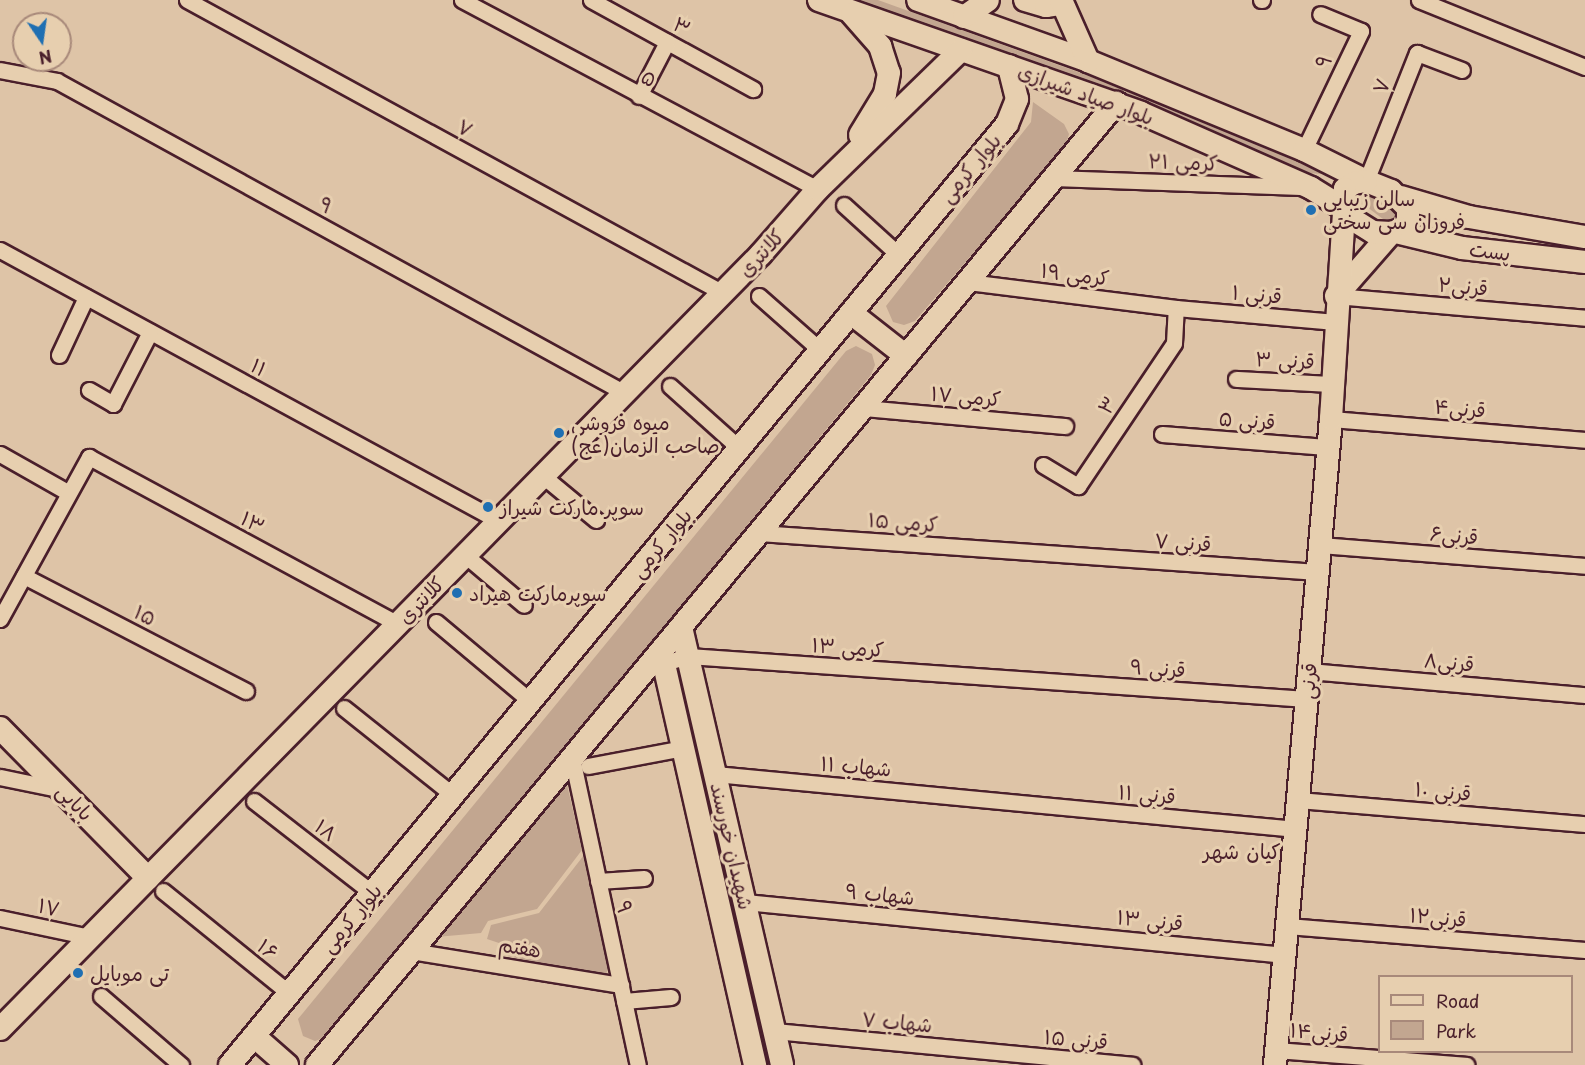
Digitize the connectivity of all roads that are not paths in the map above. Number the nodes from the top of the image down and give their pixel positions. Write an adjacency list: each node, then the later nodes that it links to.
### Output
1 (187, 0): 41 (street, ۷)
2 (462, 0): 21 (street, ۵)
3 (591, 0): 13 (street, ۳)
4 (819, 0): 10 (street, بلوار صیاد شیرازی)
5 (918, 0): 12 (street, بلوار صیاد شیرازی)
6 (988, 0): 12 (street)
7 (1025, 0): 9 (street)
8 (1419, 0): 17 (street)
9 (1061, 2): 15 (street)
10 (851, 12): 14 (street, بلوار صیاد شیرازی); 25 (street, کلانتری)
11 (1320, 14): 23 (street, ۹)
12 (964, 17): 15 (street, بلوار صیاد شیرازی)
13 (667, 42): 20 (street, ۳); 21 (street)
14 (961, 50): 16 (street, بلوار صیاد شیرازی); 25 (street, کلانتری)
15 (1088, 61): 23 (street, بلوار صیاد شیرازی)
16 (1009, 66): 22 (street, بلوار صیاد شیرازی); 38 (street, بلوار کرمی)
17 (1585, 67)
18 (0, 70): 57 (street, ۹)
19 (1462, 70): 27 (street, ۷)
20 (753, 89)
21 (639, 96): 29 (street, ۵)
22 (1116, 103): 26 (street); 28 (street, بلوار صیاد شیرازی)
23 (1304, 150): 24 (street, بلوار صیاد شیرازی)
24 (1324, 160): 27 (street, بلوار صیاد شیرازی); 28 (street)
25 (839, 168): 29 (street, کلانتری)
26 (1054, 178): 28 (street, کرمی ۲۱); 40 (street)
27 (1366, 181): 30 (street); 32 (street)
28 (1311, 188): 32 (street, بلوار صیاد شیرازی)
29 (818, 189): 41 (street, کلانتری)
30 (1401, 197): 33 (street, پست); 34 (street)
31 (844, 205): 38 (street)
32 (1344, 210): 34 (street); 43 (street, قرنی)
33 (1469, 217): 35 (street, پست); 36 (street)
34 (1393, 232): 36 (street, پست); 43 (street)
35 (1585, 237)
36 (1462, 248): 39 (street, پست)
37 (0, 250): 44 (street, ۱۱)
38 (898, 255): 46 (street, بلوار کرمی)
39 (1585, 262)
40 (968, 282): 45 (street, کرمی ۱۹); 52 (street)
41 (723, 293): 57 (street, کلانتری)
42 (759, 296): 50 (street)
43 (1336, 296): 47 (street, قرنی۲); 48 (street, قرنی)
44 (86, 297): 49 (street, ۱۱); 51 (street)
45 (1176, 308): 48 (street, قرنی ۱); 66 (street, ۳)
46 (851, 313): 50 (street, بلوار کرمی); 52 (street)
47 (1585, 318)
48 (1335, 322): 54 (street, قرنی)
49 (150, 332): 56 (street); 70 (street, ۱۱)
50 (820, 350): 64 (street, بلوار کرمی)
51 (59, 354)
52 (906, 356): 58 (street)
53 (1236, 379): 54 (street, قرنی ۳)
54 (1332, 384): 59 (street, قرنی)
55 (670, 386): 64 (street)
56 (89, 390)
57 (625, 393): 67 (street, کلانتری)
58 (862, 408): 60 (street, کرمی ۱۷); 71 (street)
59 (1331, 419): 62 (street, قرنی۴); 63 (street, قرنی)
60 (1065, 426)
61 (1162, 434): 63 (street, قرنی ۵)
62 (1585, 440)
63 (1329, 447): 72 (street, قرنی)
64 (739, 448): 90 (street, بلوار کرمی)
65 (0, 454): 68 (street)
66 (1042, 465)
67 (543, 476): 69 (street); 70 (street, کلانتری)
68 (69, 493): 77 (street); 81 (street, ۱۳)
69 (596, 520)
70 (499, 521): 74 (street, کلانتری)
71 (759, 533): 73 (street, کرمی ۱۵); 82 (street)
72 (1320, 545): 75 (street, قرنی۶); 76 (street, قرنی)
73 (1045, 553): 76 (street, قرنی ۷)
74 (465, 555): 78 (street); 81 (street, کلانتری)
75 (1585, 566)
76 (1318, 572): 85 (street, قرنی)
77 (24, 576): 79 (street); 87 (street, ۱۵)
78 (524, 605)
79 (0, 619)
80 (436, 622): 90 (street)
81 (398, 624): 106 (street, کلانتری)
82 (681, 627): 83 (street, شهیدان خورسند); 84 (street)
83 (688, 656): 84 (street); 86 (street, کرمی ۱۳); 95 (street, شهیدان خورسند)
84 (662, 657): 93 (street, شهیدان خورسند); 94 (street)
85 (1309, 671): 88 (street, قرنی۸); 89 (street, قرنی)
86 (1005, 679): 89 (street, قرنی ۹)
87 (246, 691)
88 (1585, 695)
89 (1307, 699): 100 (street, قرنی)
90 (530, 701): 98 (street, بلوار کرمی)
91 (344, 708): 98 (street)
92 (0, 728): 97 (street, بابایی)
93 (683, 748): 94 (street); 131 (street, شهیدان خورسند)
94 (580, 762): 105 (street, ۹); 114 (street)
95 (715, 774): 99 (street, شهاب ۱۱); 108 (street, شهیدان خورسند)
96 (0, 777): 97 (street)
97 (64, 790): 106 (street, بابایی)
98 (453, 795): 107 (street, بلوار کرمی)
99 (994, 800): 103 (street, قرنی ۱۱)
100 (1298, 800): 102 (street, ۱۰ قرنی); 103 (street, قرنی)
101 (254, 801): 107 (street, ۱۸)
102 (1585, 824)
103 (1296, 829): 110 (street, قرنی)
104 (644, 878): 105 (street)
105 (598, 881): 116 (street, ۹)
106 (155, 885): 112 (street, کلانتری); 117 (street, ۱۶)
107 (372, 893): 117 (street, بلوار کرمی)
108 (745, 902): 111 (street, شهاب ۹); 122 (street, شهیدان خورسند)
109 (0, 918): 112 (street, ۱۷)
110 (1287, 926): 113 (street, قرنی۱۲); 115 (street, قرنی)
111 (1011, 928): 115 (street, قرنی ۱۳)
112 (90, 937): 121 (street, کلانتری)
113 (1585, 950)
114 (411, 951): 116 (street, هفتم); 129 (street)
115 (1285, 955): 125 (street, قرنی)
116 (621, 985): 120 (street, ۹)
117 (289, 993): 123 (street, بلوار کرمی)
118 (100, 996): 126 (street)
119 (671, 997): 120 (street)
120 (624, 1001): 130 (street, ۹)
121 (0, 1029)
122 (774, 1031): 124 (street, شهاب ۷); 132 (street, شهیدان خورسند)
123 (254, 1036): 127 (street, بلوار کرمی); 128 (street)
124 (1016, 1054): 133 (street, قرنی ۱۵)
125 (1276, 1057): 134 (street, قرنی۱۴)
126 (182, 1065)
127 (230, 1065)
128 (287, 1065)
129 (316, 1065)
130 (638, 1065)
131 (755, 1065)
132 (782, 1065)
133 (1132, 1065)
134 (1466, 1065)

